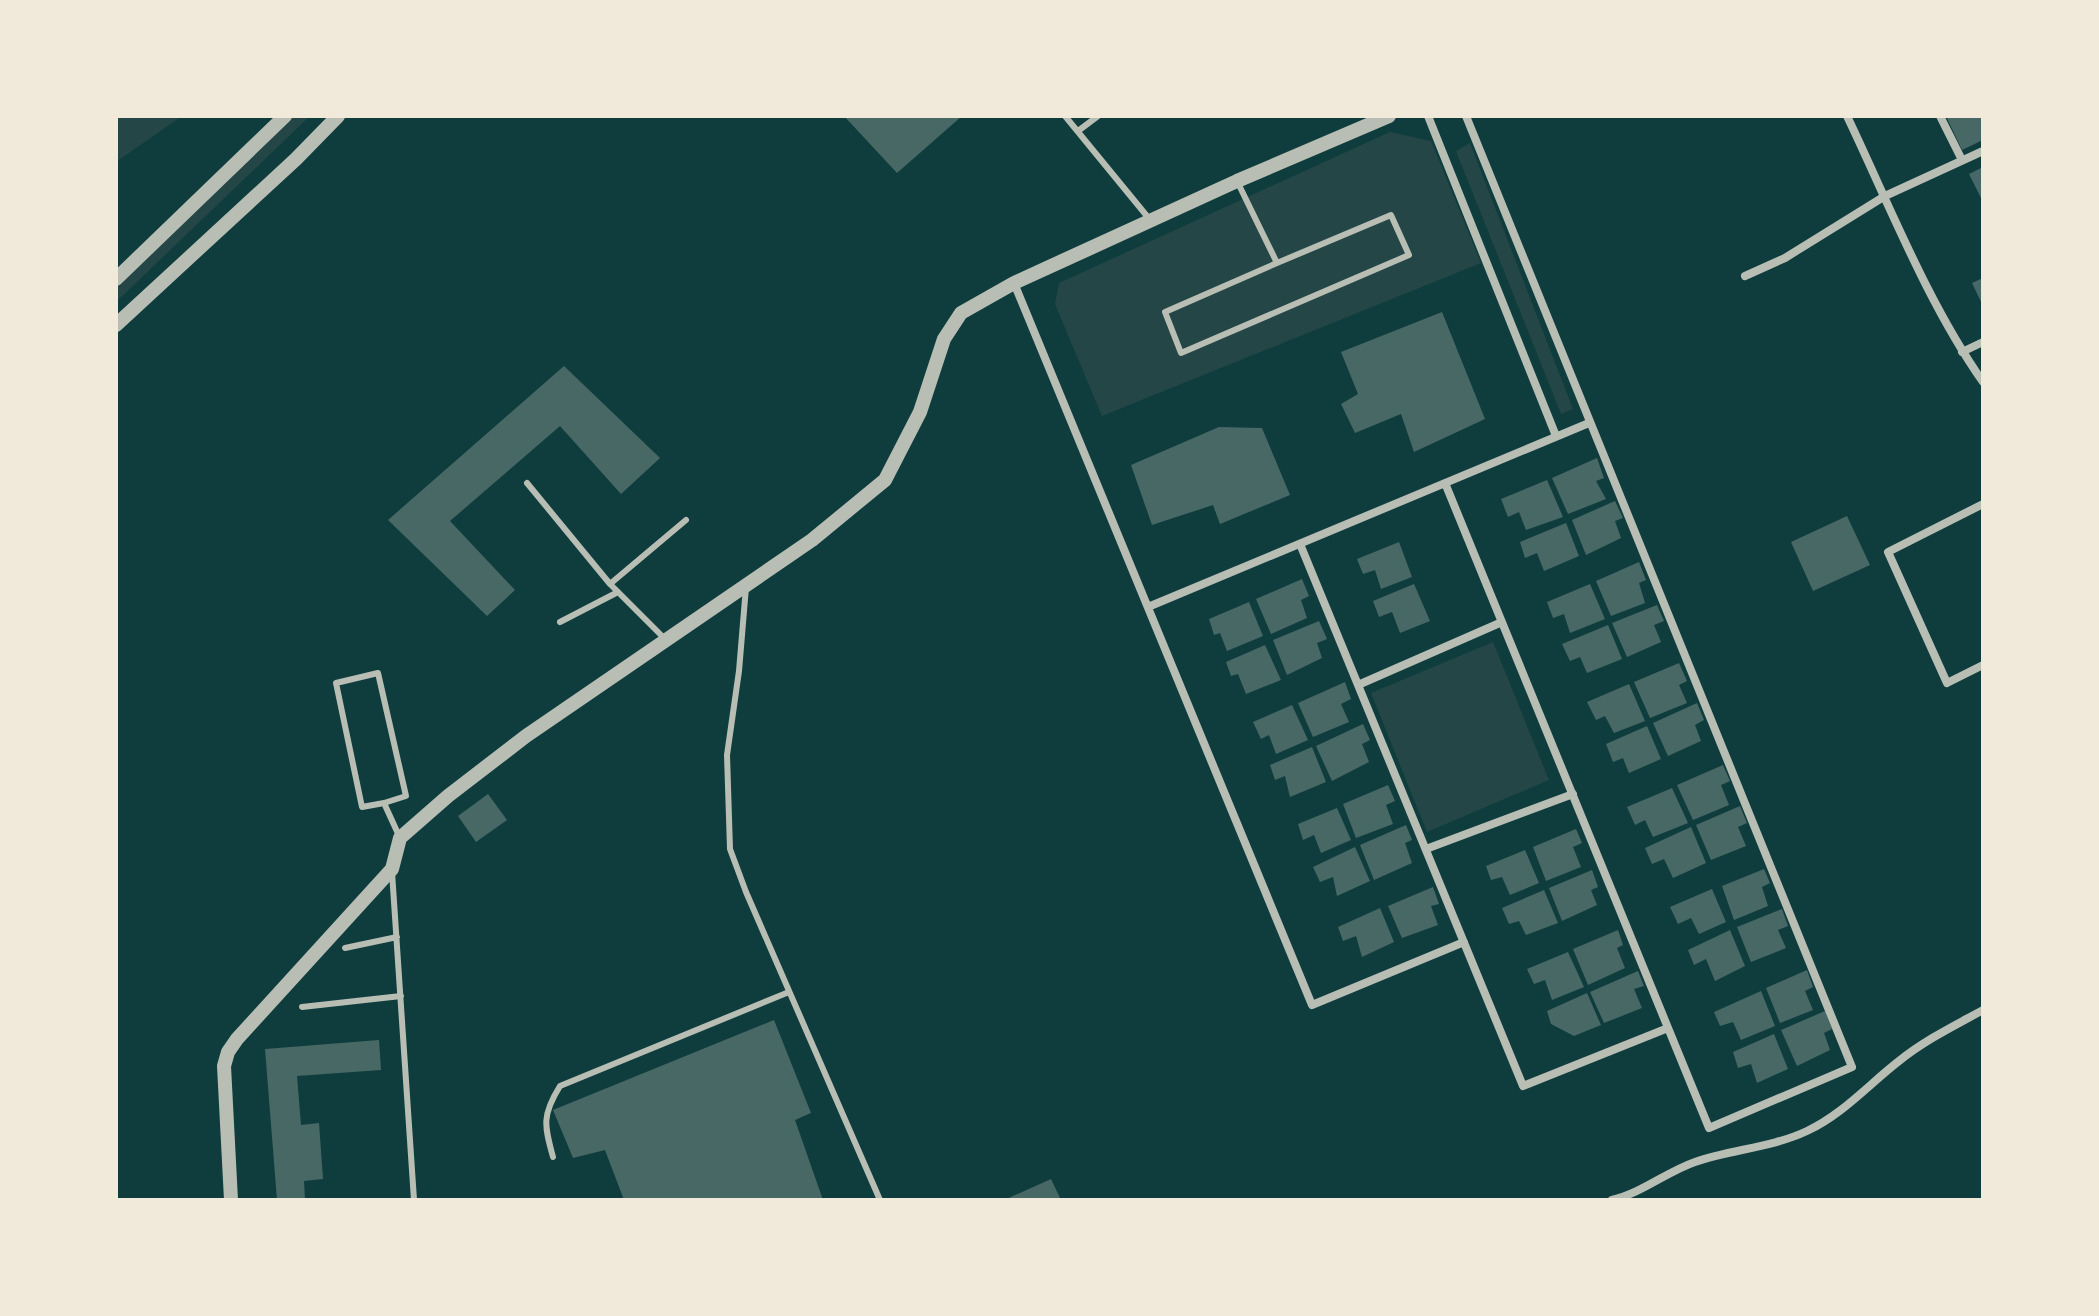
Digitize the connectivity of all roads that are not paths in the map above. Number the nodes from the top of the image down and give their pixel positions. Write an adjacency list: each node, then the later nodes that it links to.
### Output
1 (285, 116): 18 (street)
2 (338, 116): 20 (street)
3 (1065, 116): 10 (lane)
4 (1098, 116): 10 (lane)
5 (1389, 116): 13 (street)
6 (1428, 116): 25 (street)
7 (1466, 116): 24 (street)
8 (1847, 116): 14 (street)
9 (1940, 116): 12 (street)
10 (1078, 131): 15 (lane)
11 (1983, 151): 12 (street)
12 (1962, 160): 14 (street)
13 (1237, 181): 15 (street); 16 (lane)
14 (1885, 196): 17 (street); 22 (street)
15 (1151, 221): 19 (street)
16 (1277, 263): 16 (lane)
17 (1745, 276)
18 (116, 279)
19 (1014, 283): 32 (street); 34 (street)
20 (116, 325)
21 (1983, 342): 22 (street)
22 (1962, 352): 23 (street)
23 (1983, 382)
24 (1589, 423): 25 (street); 52 (street)
25 (1556, 436): 27 (street)
26 (527, 483): 31 (lane)
27 (1445, 483): 30 (street); 36 (street)
28 (1983, 504): 38 (street)
29 (686, 520): 31 (lane)
30 (1300, 544): 34 (street); 39 (street)
31 (610, 584): 33 (lane)
32 (746, 587): 37 (street); 48 (lane)
33 (618, 592): 35 (lane); 37 (lane)
34 (1148, 607): 46 (street)
35 (560, 622)
36 (1502, 622): 39 (street); 40 (street)
37 (665, 639): 42 (street)
38 (1983, 665)
39 (1358, 685): 43 (street)
40 (1573, 794): 43 (street); 52 (street)
41 (384, 803): 41 (lane); 42 (lane)
42 (400, 838): 44 (street)
43 (1426, 849): 46 (street)
44 (392, 869): 45 (lane); 54 (street)
45 (397, 937): 47 (lane); 49 (lane)
46 (1464, 942): 52 (street)
47 (345, 948)
48 (789, 992): 53 (lane); 56 (lane)
49 (401, 996): 50 (lane); 55 (lane)
50 (302, 1007)
51 (1983, 1010): 57 (street)
52 (1668, 1028)
53 (553, 1157)
54 (231, 1200)
55 (414, 1200)
56 (880, 1200)
57 (1612, 1200)

